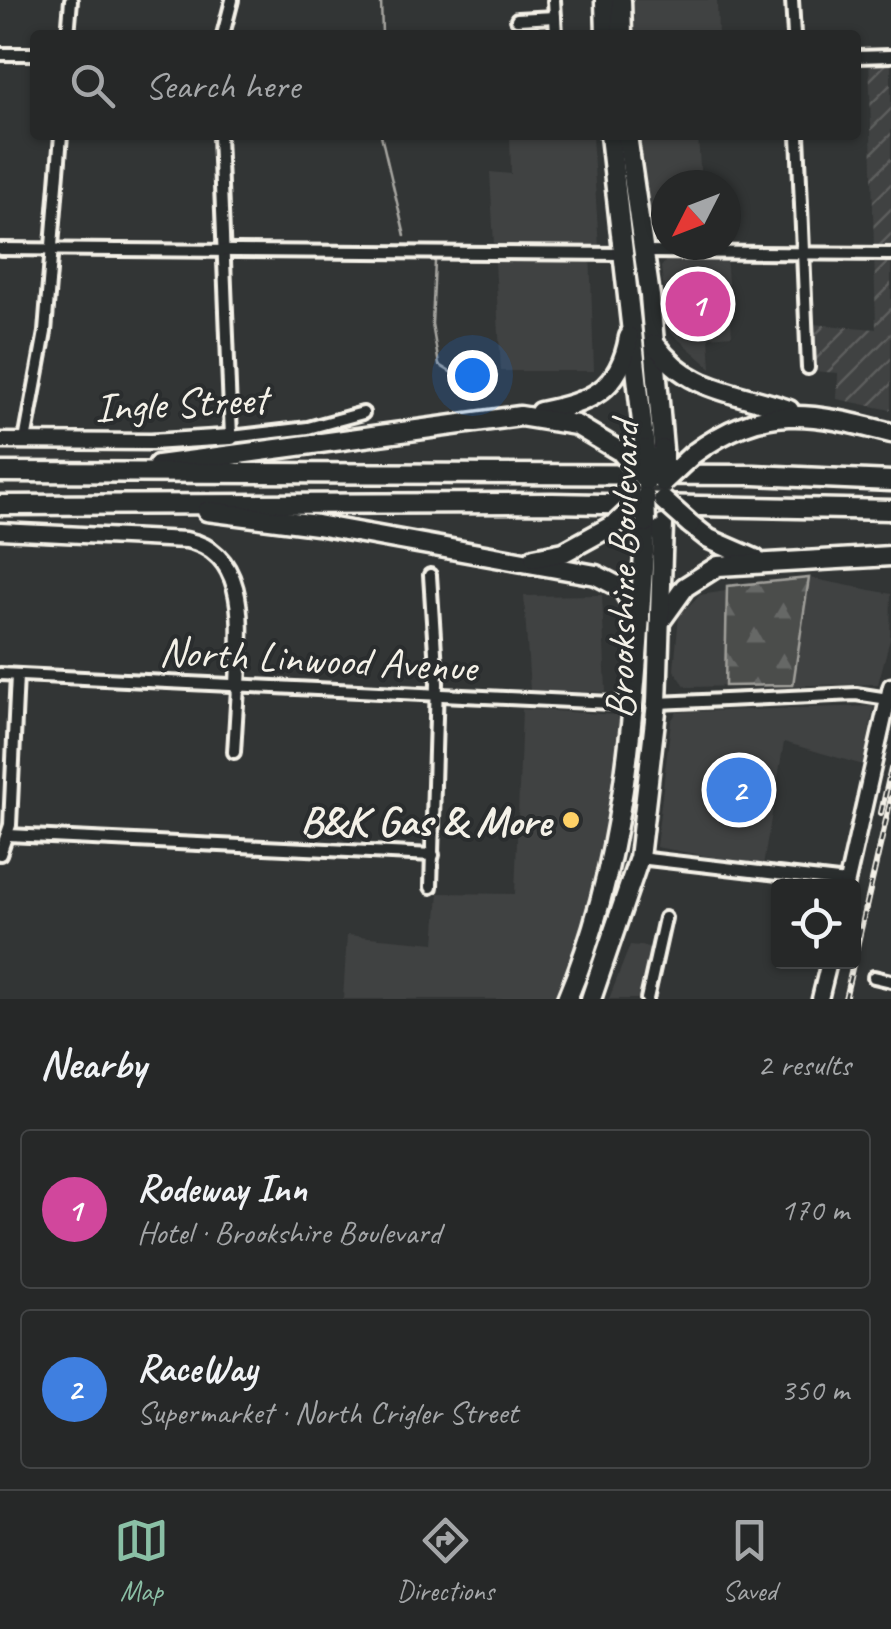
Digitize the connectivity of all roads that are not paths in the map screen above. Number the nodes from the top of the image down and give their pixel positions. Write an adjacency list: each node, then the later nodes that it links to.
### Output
1 (71, 0): 9 (street)
2 (232, 0): 10 (street)
3 (554, 0): 7 (street)
4 (604, 0): 12 (highway)
5 (620, 0): 13 (highway)
6 (792, 0): 14 (street)
7 (555, 17): 8 (street); 11 (street)
8 (517, 19)
9 (68, 30)
10 (224, 30)
11 (556, 30)
12 (606, 30)
13 (622, 30)
14 (794, 30)
15 (0, 54): 16 (street)
16 (30, 54)
17 (891, 56): 18 (street)
18 (861, 57)
19 (61, 140): 25 (street)
20 (219, 140): 26 (street)
21 (611, 140): 29 (highway, Brookshire Boulevard)
22 (628, 140): 27 (highway, Brookshire Boulevard)
23 (798, 140): 28 (street)
24 (0, 249): 25 (street)
25 (52, 249): 26 (street); 40 (street)
26 (224, 249): 29 (street); 38 (street)
27 (642, 252): 28 (street); 32 (highway, Brookshire Boulevard)
28 (802, 252): 30 (street); 33 (street)
29 (622, 254): 31 (highway, Brookshire Boulevard)
30 (891, 254)
31 (632, 322): 36 (highway); 41 (highway, Brookshire Boulevard)
32 (654, 342): 35 (highway); 41 (highway, Brookshire Boulevard)
33 (808, 368)
34 (363, 413): 38 (street, Ingle Street)
35 (798, 414): 37 (highway); 45 (highway, bridge)
36 (520, 416): 43 (highway); 45 (highway, bridge)
37 (891, 433)
38 (231, 437): 40 (street, Ingle Street)
39 (0, 441): 40 (street, Ingle Street)
40 (25, 441)
41 (654, 449): 45 (highway, Brookshire Boulevard, bridge)
42 (0, 472): 43 (highway)
43 (123, 472): 44 (highway)
44 (891, 481)
45 (654, 490): 49 (highway, Brookshire Boulevard); 52 (highway, bridge); 53 (highway, bridge)
46 (131, 502): 47 (highway); 48 (highway); 52 (highway)
47 (0, 504)
48 (891, 510)
49 (654, 524): 55 (highway, Brookshire Boulevard); 56 (highway, Brookshire Boulevard)
50 (0, 532): 59 (street)
51 (891, 556): 53 (highway)
52 (519, 559): 55 (highway)
53 (766, 562): 56 (highway)
54 (430, 575): 61 (street)
55 (640, 618): 63 (highway, Brookshire Boulevard)
56 (662, 620): 62 (highway, Brookshire Boulevard)
57 (0, 674): 58 (street, North Linwood Avenue)
58 (18, 675): 59 (street, North Linwood Avenue); 65 (street)
59 (238, 688): 61 (street, North Linwood Avenue); 64 (street)
60 (890, 692): 62 (street); 71 (street)
61 (437, 696): 63 (street, North Linwood Avenue); 67 (street)
62 (657, 703): 68 (highway, Brookshire Boulevard)
63 (633, 704): 69 (highway, Brookshire Boulevard)
64 (234, 752)
65 (8, 835): 66 (street); 67 (street)
66 (0, 854)
67 (433, 855): 72 (street)
68 (639, 858): 70 (street); 75 (highway, Brookshire Boulevard)
69 (612, 861): 75 (highway); 78 (highway, Brookshire Boulevard)
70 (806, 879)
71 (847, 879)
72 (431, 887)
73 (664, 918): 80 (street)
74 (827, 969): 81 (street)
75 (600, 976): 79 (highway, Brookshire Boulevard)
76 (874, 978): 77 (street)
77 (891, 981)
78 (567, 999)
79 (591, 999)
80 (647, 999)
81 (820, 999)

